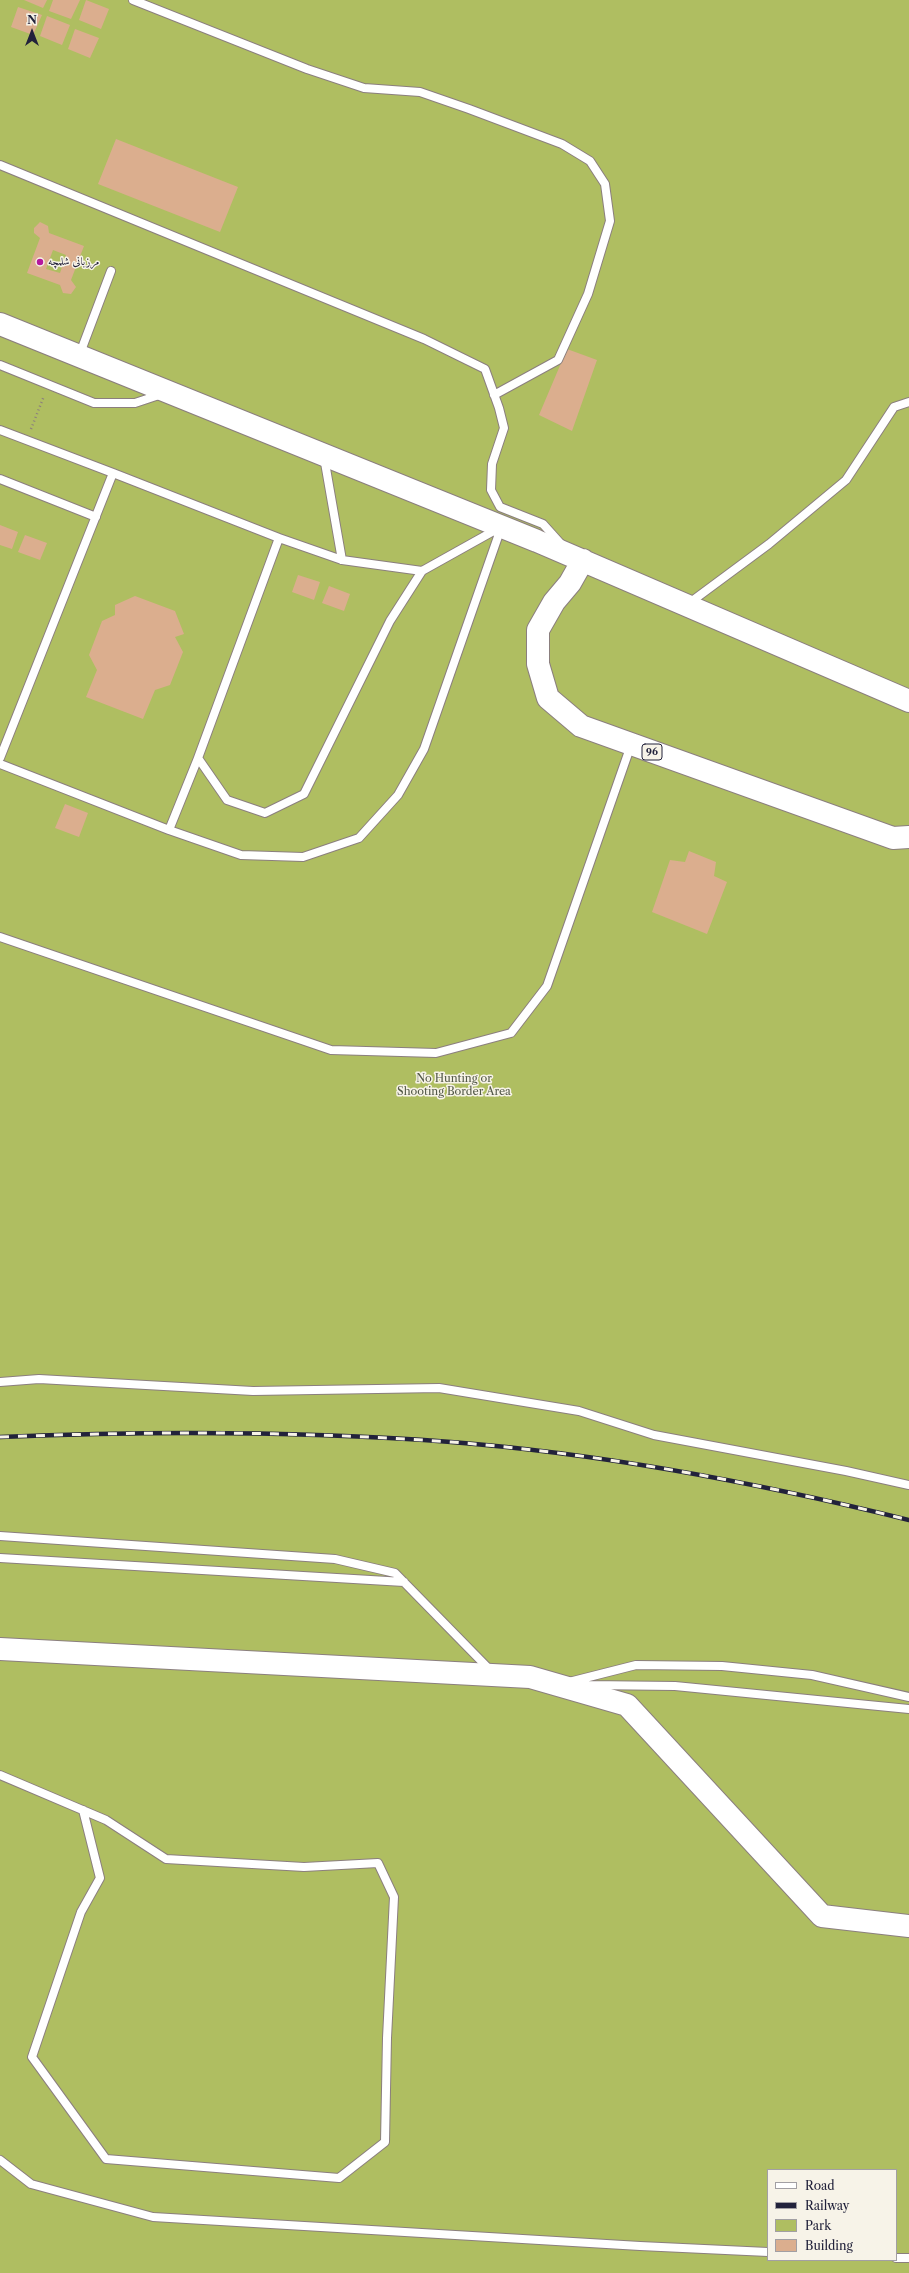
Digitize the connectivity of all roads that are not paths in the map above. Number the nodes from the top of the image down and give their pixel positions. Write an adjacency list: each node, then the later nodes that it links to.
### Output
1 (132, 0): 8 (lane)
2 (0, 165): 8 (lane)
3 (110, 271): 5 (lane)
4 (0, 324): 5 (main road)
5 (79, 357): 7 (main road)
6 (0, 365): 7 (lane)
7 (167, 392): 11 (main road)
8 (494, 395): 17 (lane)
9 (909, 402): 20 (lane)
10 (0, 430): 12 (lane)
11 (324, 457): 15 (main road); 18 (lane)
12 (113, 473): 14 (lane); 16 (lane)
13 (0, 479): 14 (lane)
14 (96, 517): 23 (lane)
15 (501, 527): 17 (main road); 19 (lane); 26 (lane)
16 (279, 538): 18 (lane); 24 (lane)
17 (577, 558): 20 (main road); 22 (main road, 96)
18 (342, 560): 19 (lane)
19 (422, 571): 24 (lane)
20 (686, 606): 21 (main road)
21 (909, 701)
22 (632, 744): 27 (main road, 96); 28 (lane)
23 (0, 758)
24 (198, 758): 26 (lane)
25 (0, 764): 26 (lane)
26 (169, 830)
27 (904, 839)
28 (0, 937)
29 (0, 1382): 30 (lane)
30 (909, 1485)
31 (0, 1536): 33 (lane)
32 (0, 1558): 33 (lane)
33 (404, 1582): 35 (lane)
34 (0, 1649): 35 (main road)
35 (494, 1675): 36 (main road)
36 (557, 1685): 37 (lane); 38 (lane); 41 (main road)
37 (909, 1697)
38 (909, 1709)
39 (0, 1775): 40 (lane)
40 (83, 1810): 40 (lane)
41 (909, 1926)
42 (0, 2160): 43 (lane)
43 (767, 2252)
44 (897, 2258): 45 (lane)
45 (909, 2258)

